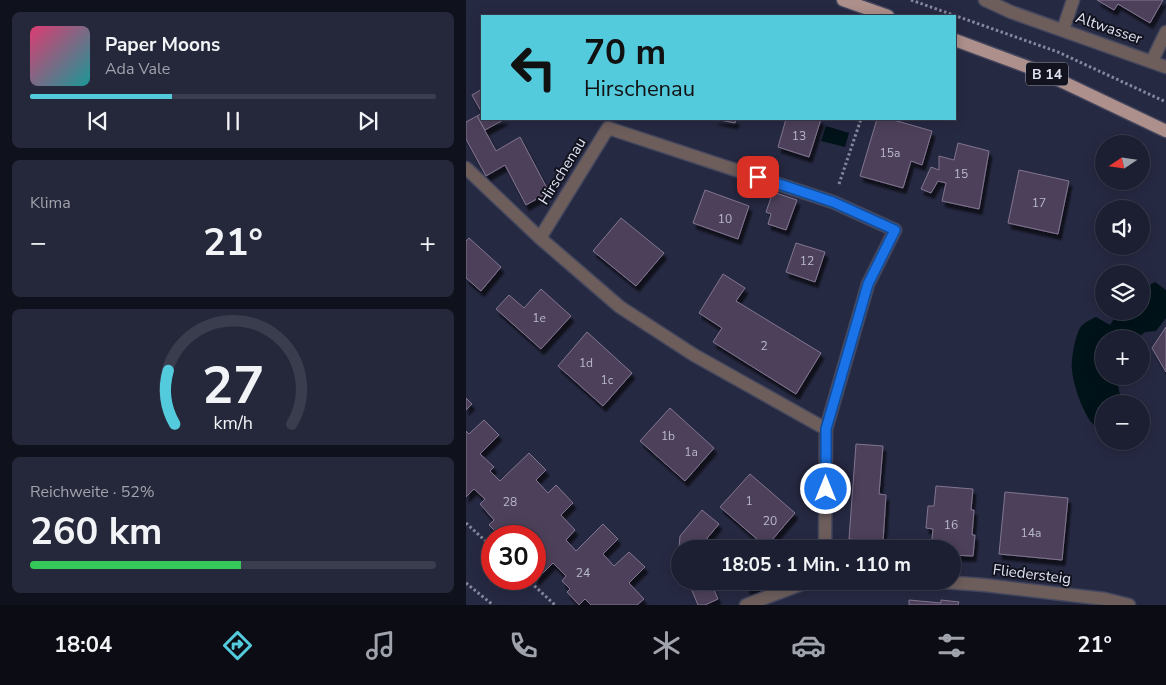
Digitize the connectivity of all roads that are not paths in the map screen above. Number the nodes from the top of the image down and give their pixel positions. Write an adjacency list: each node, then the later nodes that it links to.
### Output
1 (843, 0): 4 (main road)
2 (985, 0): 5 (street, Altwasser)
3 (1073, 0): 5 (street)
4 (885, 15)
5 (1063, 30): 8 (street, Altwasser)
6 (1166, 32): 8 (street)
7 (956, 40): 10 (main road, B 14)
8 (1152, 61): 9 (street, Altwasser)
9 (1166, 66)
10 (1166, 131)
11 (466, 168): 12 (street)
12 (540, 238): 13 (street); 13 (street, Hirschenau)
13 (826, 429): 14 (street, Hirschenau)
14 (825, 540)
15 (961, 583): 17 (street, Fliedersteig)
16 (786, 590): 18 (street)
17 (1091, 601): 19 (street, Fliedersteig)
18 (746, 605)
19 (1129, 605)

